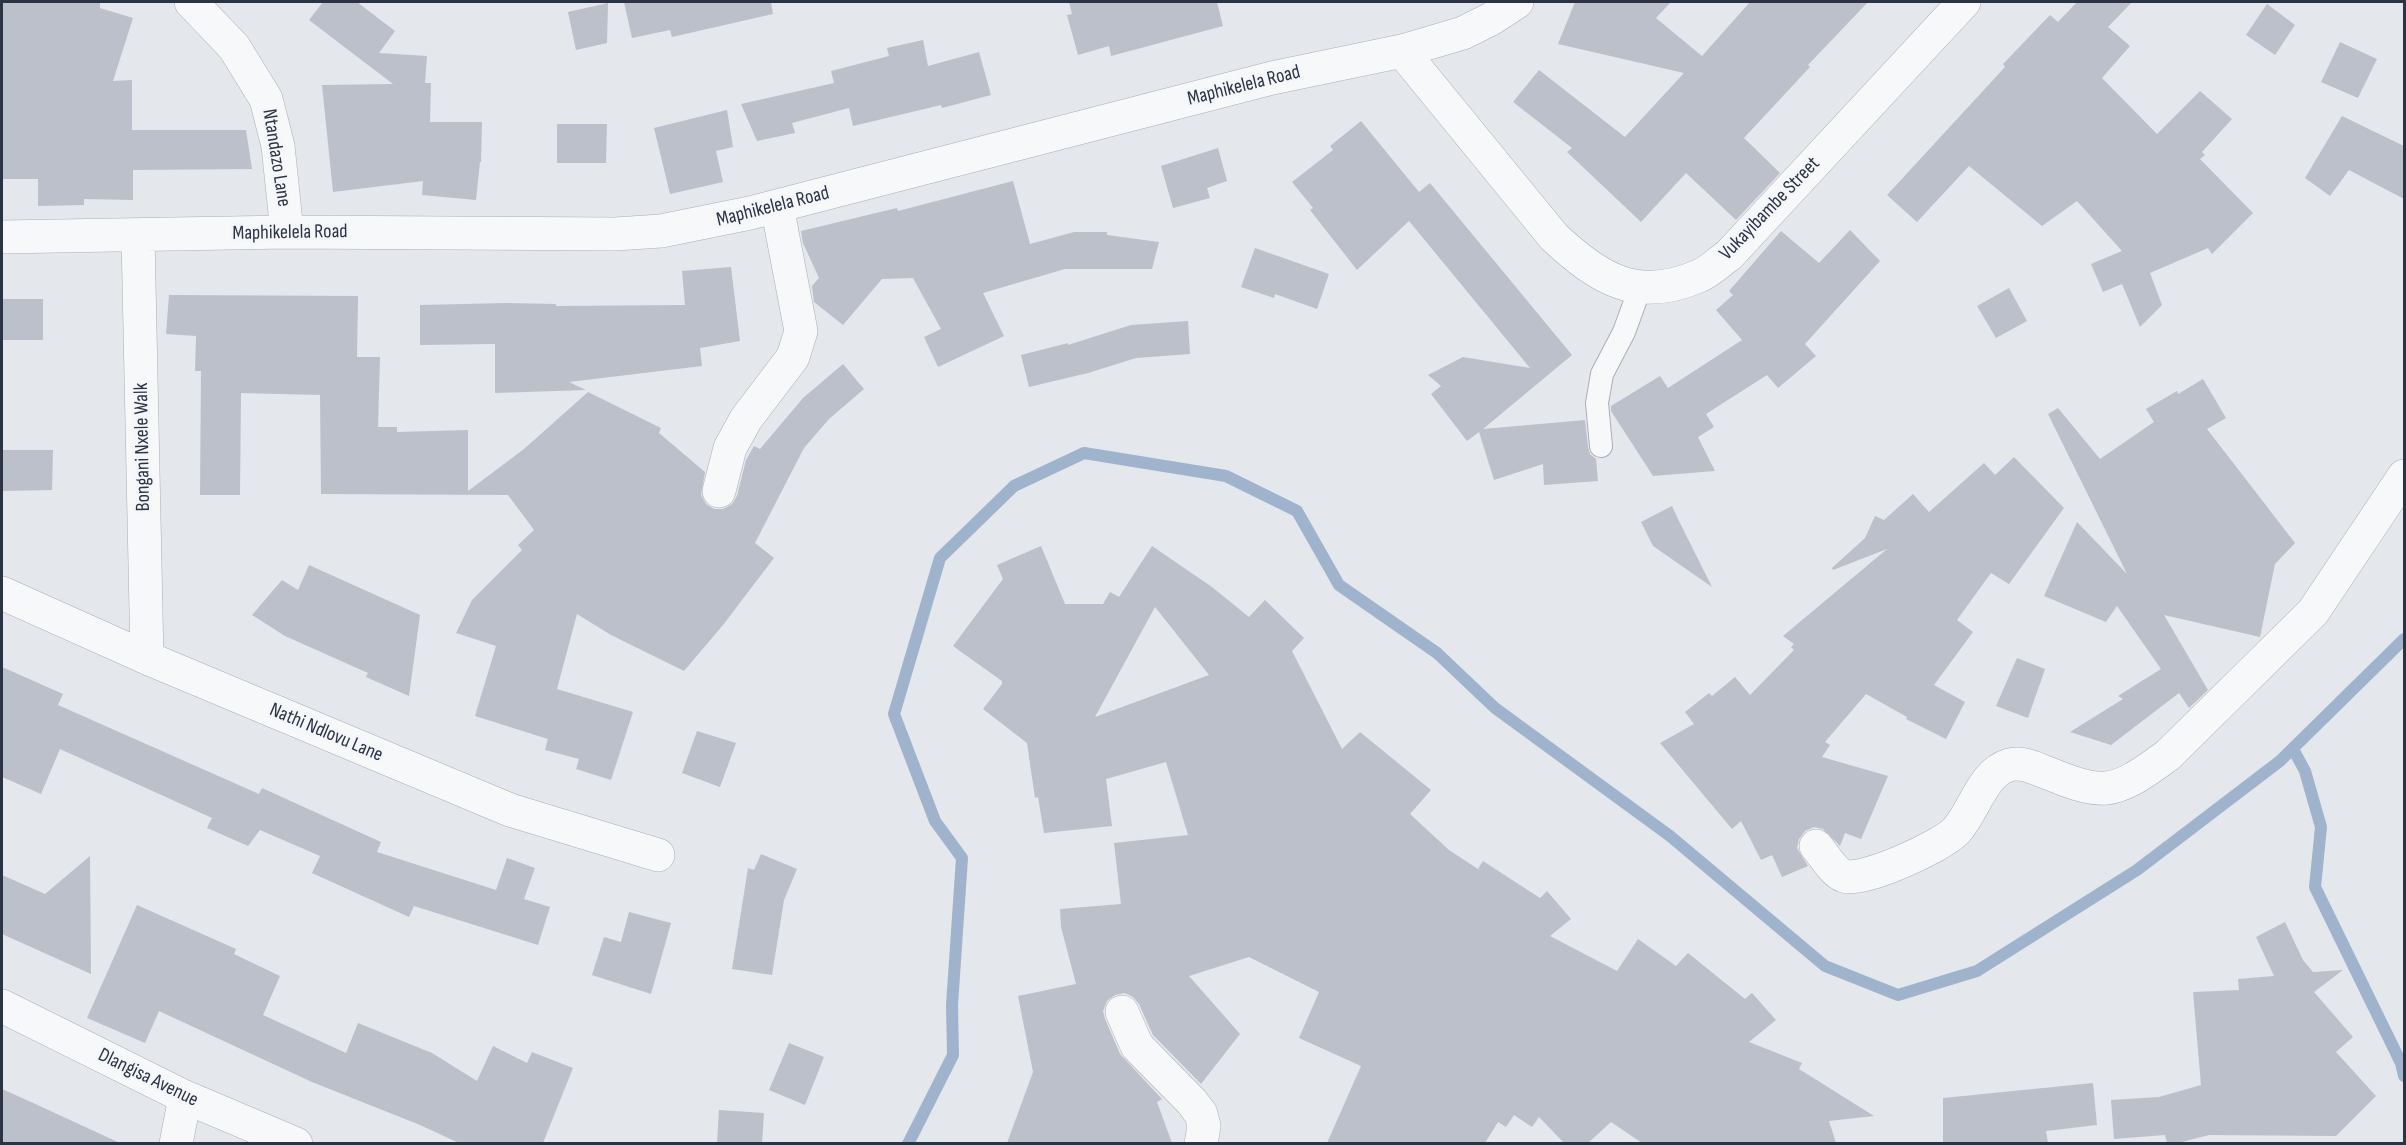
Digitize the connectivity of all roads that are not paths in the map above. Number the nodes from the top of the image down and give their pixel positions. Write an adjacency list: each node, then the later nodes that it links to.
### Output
1 (191, 2): 6 (street, Ntandazo Lane)
2 (1517, 2): 4 (street, Maphikelela Road)
3 (1964, 2): 9 (street, Vukayibambe Street)
4 (1402, 51): 5 (street, Maphikelela Road); 9 (street, Vukayibambe Street)
5 (777, 206): 6 (street, Maphikelela Road); 12 (street)
6 (287, 232): 7 (street, Maphikelela Road)
7 (138, 236): 8 (street, Maphikelela Road); 14 (street, Bongani Nxele Walk)
8 (2, 237)
9 (1640, 288): 10 (lane)
10 (1601, 446)
11 (2404, 476): 15 (street)
12 (719, 490)
13 (2, 593): 14 (street, Nathi Ndlovu Lane)
14 (147, 658): 16 (street, Nathi Ndlovu Lane)
15 (1816, 846)
16 (658, 855)
17 (2, 1006): 19 (street, Dlangisa Avenue)
18 (1122, 1012): 22 (street)
19 (185, 1097): 20 (street); 21 (street, Dlangisa Avenue)
20 (176, 1143)
21 (296, 1143)
22 (1201, 1143)

